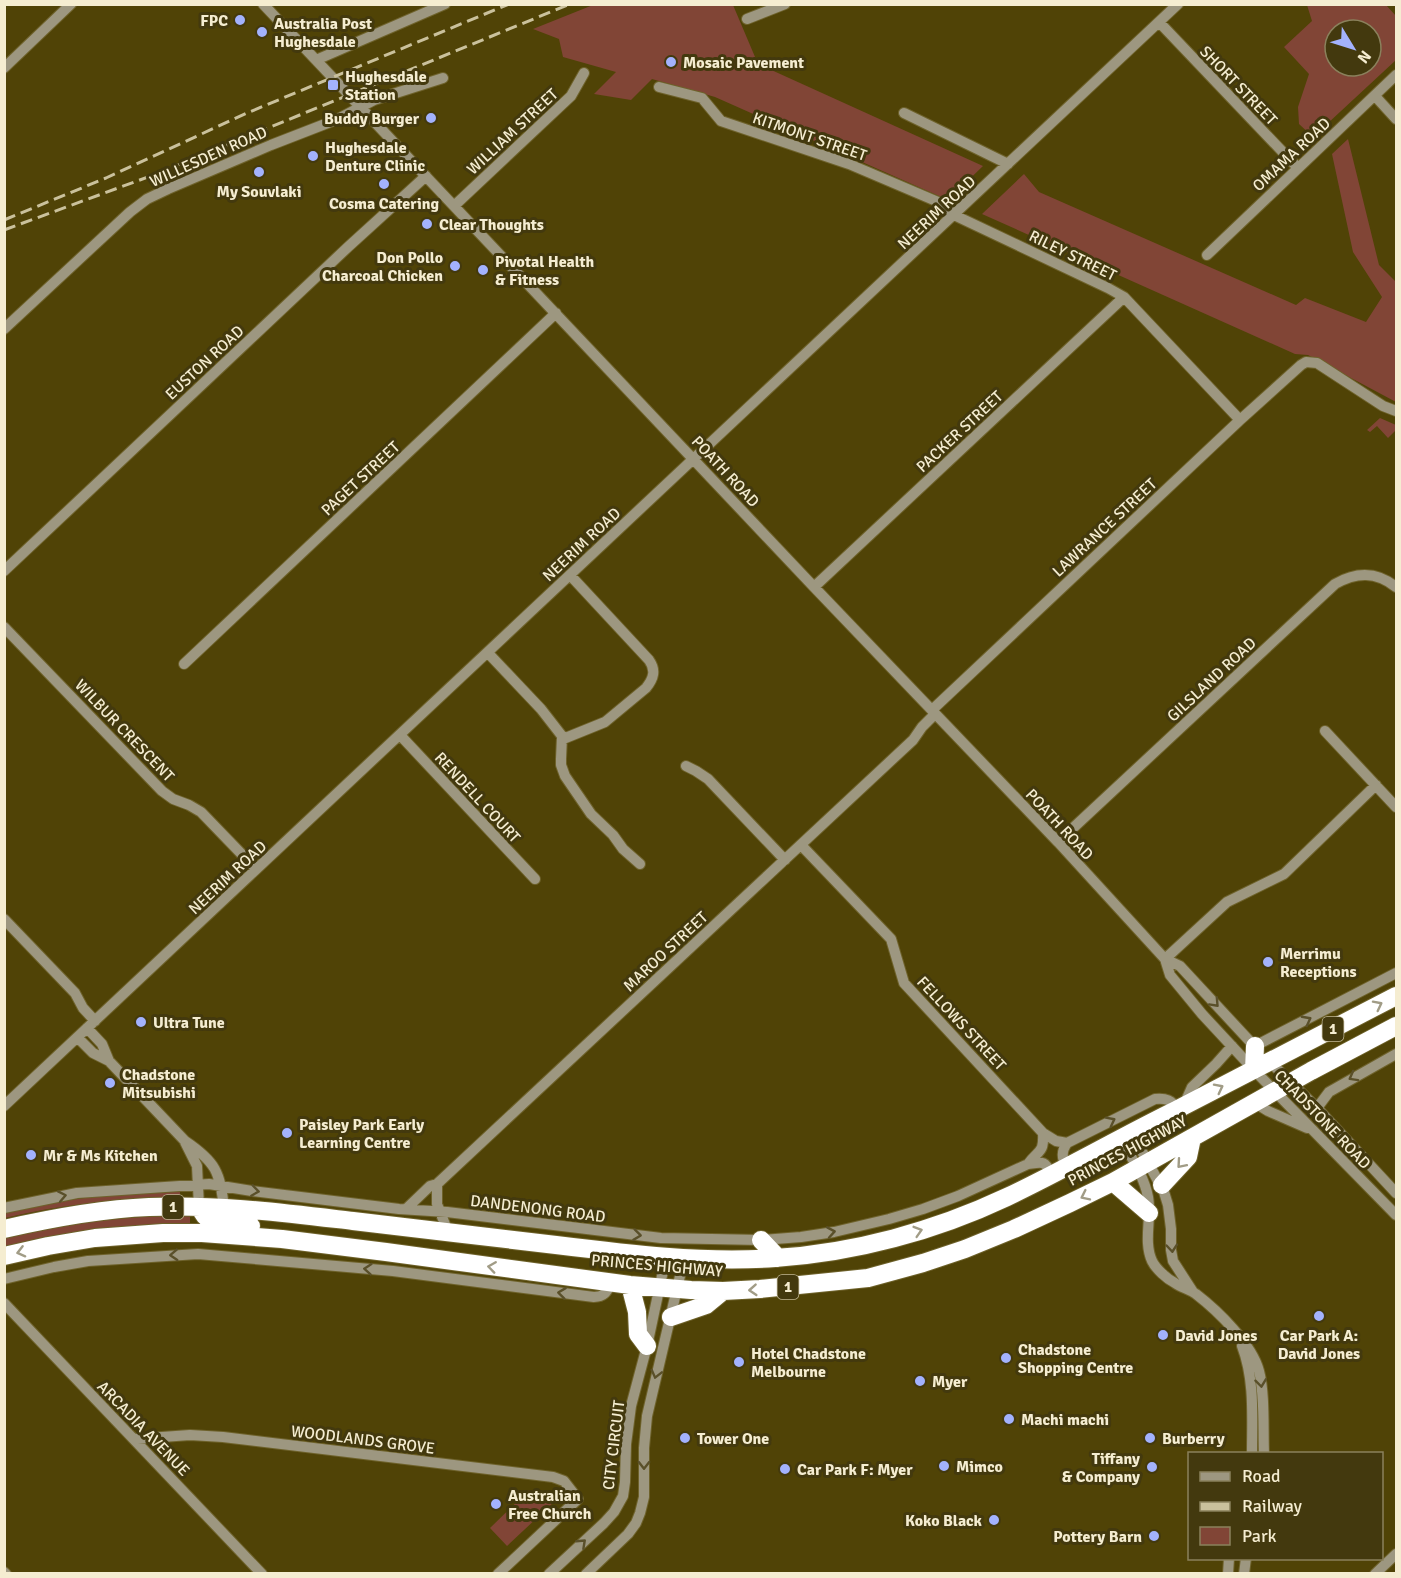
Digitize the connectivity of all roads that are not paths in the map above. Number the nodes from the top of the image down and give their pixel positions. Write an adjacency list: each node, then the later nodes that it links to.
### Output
1 (71, 4): 9 (street)
2 (263, 4): 8 (street, POATH ROAD)
3 (445, 4): 8 (street)
4 (785, 4): 6 (street)
5 (1173, 6): 7 (street, NEERIM ROAD)
6 (747, 19)
7 (1159, 22): 18 (street, NEERIM ROAD); 19 (street, SHORT STREET)
8 (316, 60): 15 (street, POATH ROAD)
9 (4, 68)
10 (584, 73): 21 (street, WILLIAM STREET)
11 (1396, 75): 14 (street, OMAMA ROAD)
12 (443, 78): 15 (street, WILLESDEN ROAD)
13 (659, 87): 22 (street, KITMONT STREET)
14 (1375, 96): 17 (street); 19 (street, OMAMA ROAD)
15 (360, 107): 20 (street, POATH ROAD); 26 (street, WILLESDEN ROAD)
16 (904, 113): 18 (street)
17 (1396, 119)
18 (1008, 164): 22 (street, NEERIM ROAD)
19 (1298, 168): 23 (street, OMAMA ROAD)
20 (426, 176): 21 (street, POATH ROAD); 30 (street, EUSTON ROAD)
21 (454, 206): 25 (street, POATH ROAD)
22 (954, 215): 24 (street, RILEY STREET); 29 (street, NEERIM ROAD)
23 (1207, 255)
24 (1124, 297): 28 (street, RILEY STREET); 32 (street, PACKER STREET)
25 (556, 313): 29 (street, POATH ROAD); 36 (street, PAGET STREET)
26 (4, 329)
27 (1396, 411): 28 (street, LAWRANCE STREET)
28 (1240, 420): 37 (street, LAWRANCE STREET)
29 (694, 459): 31 (street, NEERIM ROAD); 32 (street, POATH ROAD)
30 (4, 571)
31 (570, 575): 35 (street, NEERIM ROAD); 40 (street)
32 (814, 587): 37 (street, POATH ROAD)
33 (1396, 587): 44 (street, GILSLAND ROAD)
34 (4, 627): 48 (street, WILBUR CRESCENT)
35 (488, 653): 39 (street, NEERIM ROAD); 40 (street)
36 (184, 664)
37 (936, 714): 44 (street, POATH ROAD); 45 (street, MAROO STREET)
38 (1325, 731): 42 (street)
39 (400, 735): 48 (street, NEERIM ROAD); 49 (street, RENDELL COURT)
40 (563, 740): 47 (street)
41 (686, 766): 46 (street)
42 (1376, 785): 43 (street); 51 (street)
43 (1396, 807)
44 (1058, 842): 51 (street, POATH ROAD)
45 (801, 845): 46 (street, MAROO STREET); 68 (street, FELLOWS STREET)
46 (785, 860): 78 (street, MAROO STREET)
47 (640, 864)
48 (256, 869): 54 (street, NEERIM ROAD)
49 (535, 879)
50 (4, 919): 54 (street)
51 (1166, 959): 57 (street, POATH ROAD); 58 (street, POATH ROAD, one-way to 58)
52 (1396, 973): 58 (street, one-way to 52)
53 (1396, 996): 61 (highway, 1, one-way to 53)
54 (94, 1021): 56 (street, NEERIM ROAD); 60 (street)
55 (1396, 1026): 62 (highway, PRINCES HIGHWAY / 1)
56 (78, 1038): 60 (street); 64 (street, NEERIM ROAD)
57 (1232, 1046): 61 (street, POATH ROAD); 65 (street)
58 (1255, 1046): 61 (highway)
59 (1396, 1054): 66 (street, one-way to 66)
60 (109, 1061): 71 (street)
61 (1262, 1066): 62 (street, CHADSTONE ROAD); 62 (street, CHADSTONE ROAD); 65 (highway, 1, one-way to 61)
62 (1283, 1087): 63 (highway, PRINCES HIGHWAY / 1); 66 (street, CHADSTONE ROAD); 67 (street, CHADSTONE ROAD)
63 (1255, 1102): 67 (street); 70 (highway, PRINCES HIGHWAY / 1)
64 (4, 1106)
65 (1181, 1107): 69 (highway, PRINCES HIGHWAY / 1); 72 (street, one-way to 65)
66 (1317, 1108): 81 (street, CHADSTONE ROAD)
67 (1313, 1131): 88 (street, CHADSTONE ROAD)
68 (1043, 1133): 72 (street, FELLOWS STREET); 73 (street)
69 (1127, 1136): 74 (street); 75 (highway, PRINCES HIGHWAY / 1)
70 (1192, 1138): 74 (highway, PRINCES HIGHWAY / 1); 80 (highway, one-way to 80)
71 (185, 1141): 77 (street); 79 (street)
72 (1067, 1143): 75 (street)
73 (1028, 1164): 75 (street); 92 (street, DANDENONG ROAD, one-way to 73)
74 (1143, 1165): 76 (highway, PRINCES HIGHWAY / 1); 80 (street); 87 (street)
75 (1059, 1170): 95 (highway, PRINCES HIGHWAY / 1, one-way to 75)
76 (1113, 1182): 87 (highway); 100 (highway, PRINCES HIGHWAY / 1, one-way to 100)
77 (198, 1184): 79 (street, DANDENONG ROAD); 82 (street); 83 (street, DANDENONG ROAD, one-way to 77)
78 (437, 1184): 85 (street, MAROO STREET); 86 (street)
79 (222, 1185): 84 (street); 85 (street, DANDENONG ROAD, one-way to 85)
80 (1162, 1185): 101 (street, one-way to 101)
81 (1396, 1193)
82 (199, 1207): 84 (highway, PRINCES HIGHWAY / 1); 89 (highway, PRINCES HIGHWAY / 1); 91 (highway)
83 (4, 1208)
84 (224, 1208): 90 (highway, PRINCES HIGHWAY / 1)
85 (406, 1209): 86 (street, DANDENONG ROAD)
86 (439, 1211): 90 (street); 92 (street, DANDENONG ROAD, one-way to 92)
87 (1149, 1214): 101 (street)
88 (1396, 1215)
89 (4, 1228)
90 (448, 1233): 94 (highway, PRINCES HIGHWAY / 1)
91 (267, 1238): 93 (highway, PRINCES HIGHWAY / 1, one-way to 93); 97 (highway, PRINCES HIGHWAY / 1, one-way to 91)
92 (760, 1240): 95 (highway)
93 (4, 1256)
94 (675, 1258): 95 (highway, PRINCES HIGHWAY / 1); 99 (street, CITY CIRCUIT); 99 (street, CITY CIRCUIT)
95 (778, 1258)
96 (4, 1279): 97 (street, one-way to 96)
97 (612, 1282): 98 (highway, PRINCES HIGHWAY / 1)
98 (630, 1285): 99 (highway, PRINCES HIGHWAY / 1); 105 (highway)
99 (668, 1288): 100 (highway, PRINCES HIGHWAY / 1); 103 (street, CITY CIRCUIT); 105 (street, CITY CIRCUIT)
100 (723, 1291): 103 (highway)
101 (1193, 1292): 104 (street)
102 (4, 1303): 106 (street, ARCADIA AVENUE)
103 (671, 1317): 113 (street, CITY CIRCUIT, one-way to 113)
104 (1235, 1332): 107 (street); 108 (street, one-way to 108)
105 (646, 1346): 112 (street, CITY CIRCUIT, one-way to 105)
106 (134, 1439): 110 (street, ARCADIA AVENUE); 111 (street, WOODLANDS GROVE)
107 (1252, 1452)
108 (1264, 1452)
109 (1396, 1554): 114 (street)
110 (262, 1574)
111 (498, 1574)
112 (549, 1574)
113 (586, 1574)
114 (1375, 1574)

